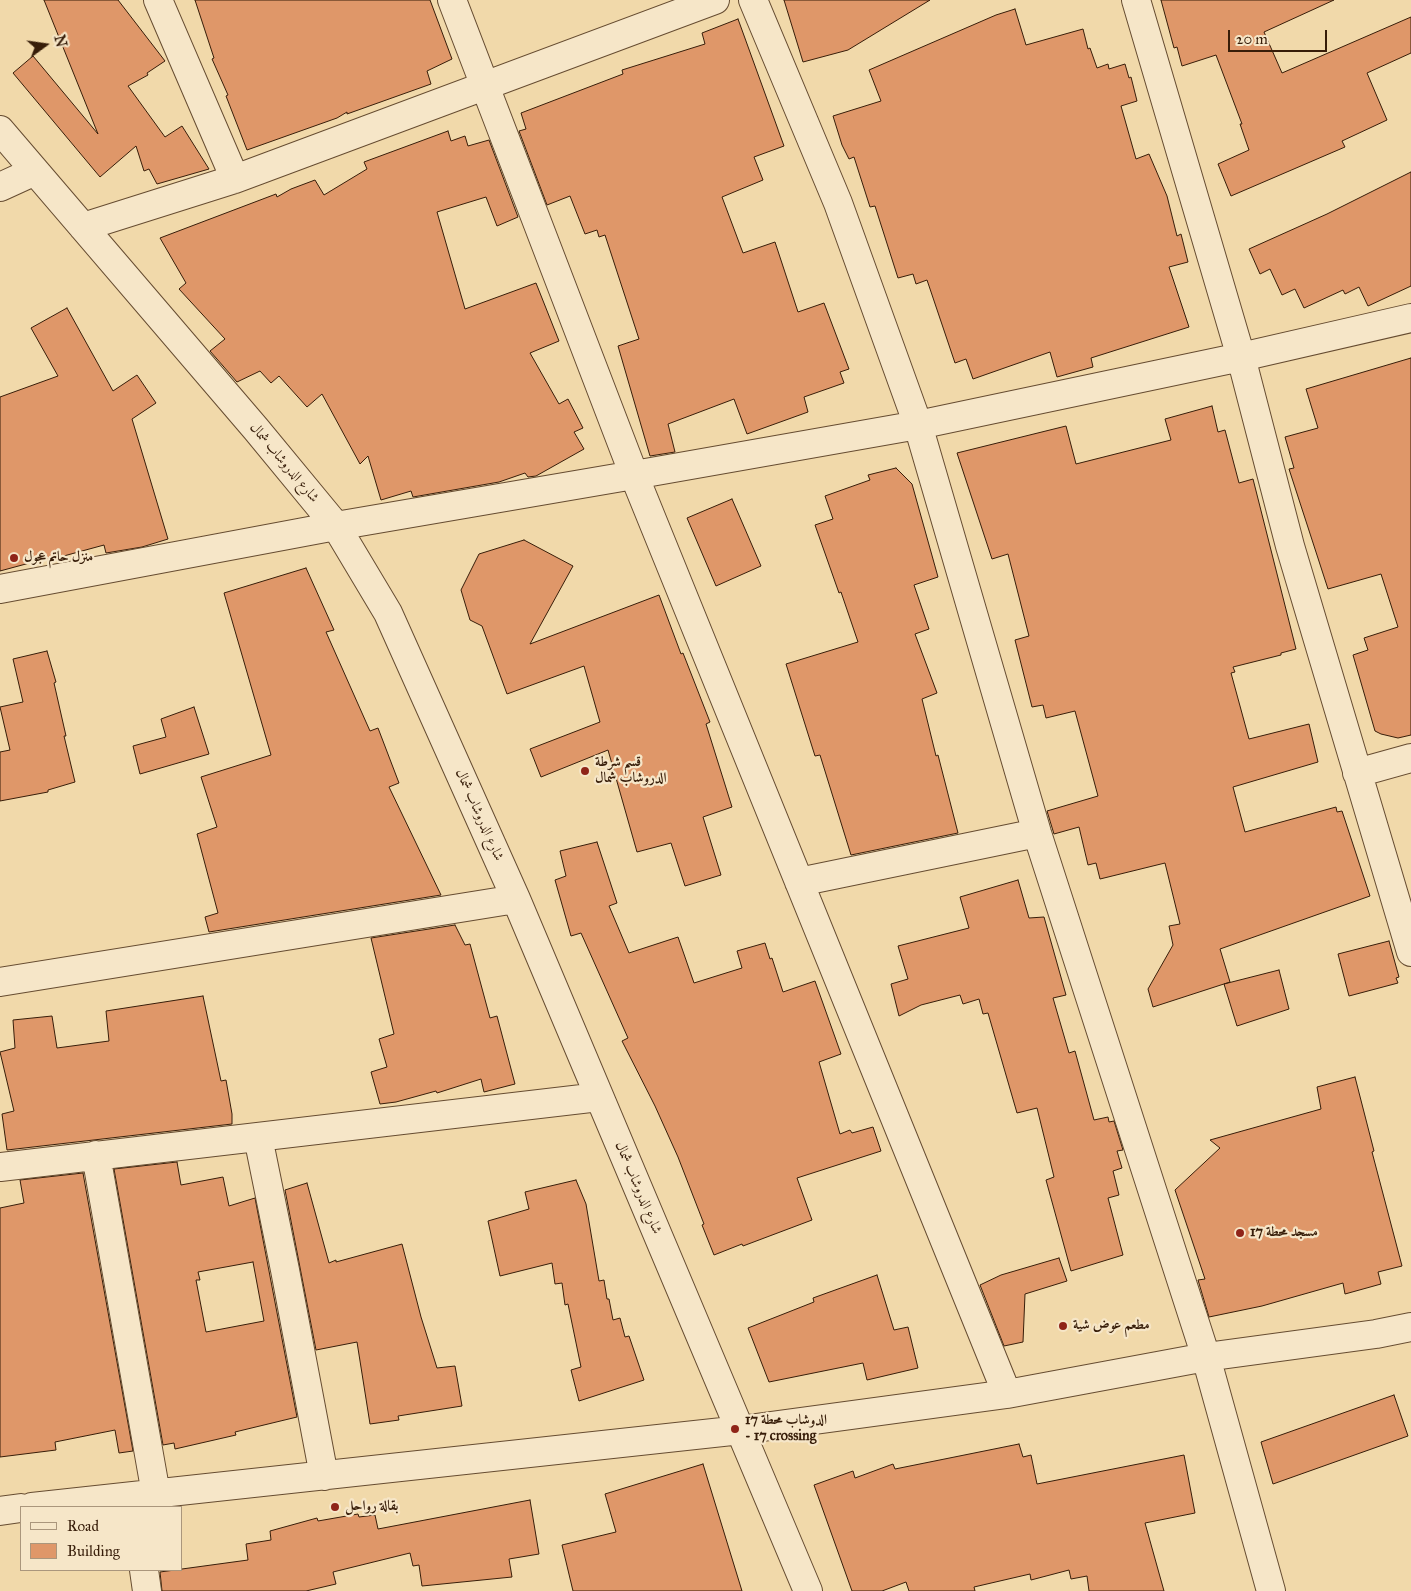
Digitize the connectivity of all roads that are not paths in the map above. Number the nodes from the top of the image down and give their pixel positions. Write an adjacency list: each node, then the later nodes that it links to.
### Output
1 (158, 0): 9 (street)
2 (452, 0): 6 (street)
3 (715, 0): 6 (street)
4 (753, 0): 14 (street)
5 (1136, 0): 13 (street)
6 (485, 84): 9 (street); 15 (street)
7 (0, 130): 8 (street, شارع الدروشاب شمال)
8 (35, 171): 10 (street); 11 (street, شارع الدروشاب شمال)
9 (234, 178): 11 (street)
10 (0, 187)
11 (83, 227): 16 (street, شارع الدروشاب شمال)
12 (1411, 318): 13 (street)
13 (1241, 356): 14 (street); 19 (street)
14 (918, 425): 15 (street); 20 (street)
15 (634, 476): 16 (street); 21 (street)
16 (336, 526): 17 (street); 22 (street, شارع الدروشاب شمال)
17 (0, 589)
18 (1411, 758): 19 (street)
19 (1357, 773): 23 (street)
20 (1037, 833): 21 (street); 30 (street)
21 (799, 882): 31 (street)
22 (516, 899): 24 (street); 25 (street, شارع الدروشاب شمال)
23 (1411, 952)
24 (0, 982)
25 (600, 1096): 26 (street); 32 (street, شارع الدروشاب شمال)
26 (258, 1137): 27 (street); 33 (street)
27 (96, 1155): 28 (street); 34 (street)
28 (0, 1167)
29 (1411, 1328): 30 (street)
30 (1206, 1357): 31 (street); 41 (street)
31 (1007, 1394): 32 (street)
32 (740, 1430): 33 (street); 40 (street, شارع الدروشاب شمال)
33 (324, 1476): 34 (street)
34 (141, 1499): 35 (street)
35 (46, 1506)
36 (20, 1508): 37 (street)
37 (0, 1511)
38 (144, 1571): 39 (street)
39 (147, 1591)
40 (808, 1591)
41 (1271, 1591)

